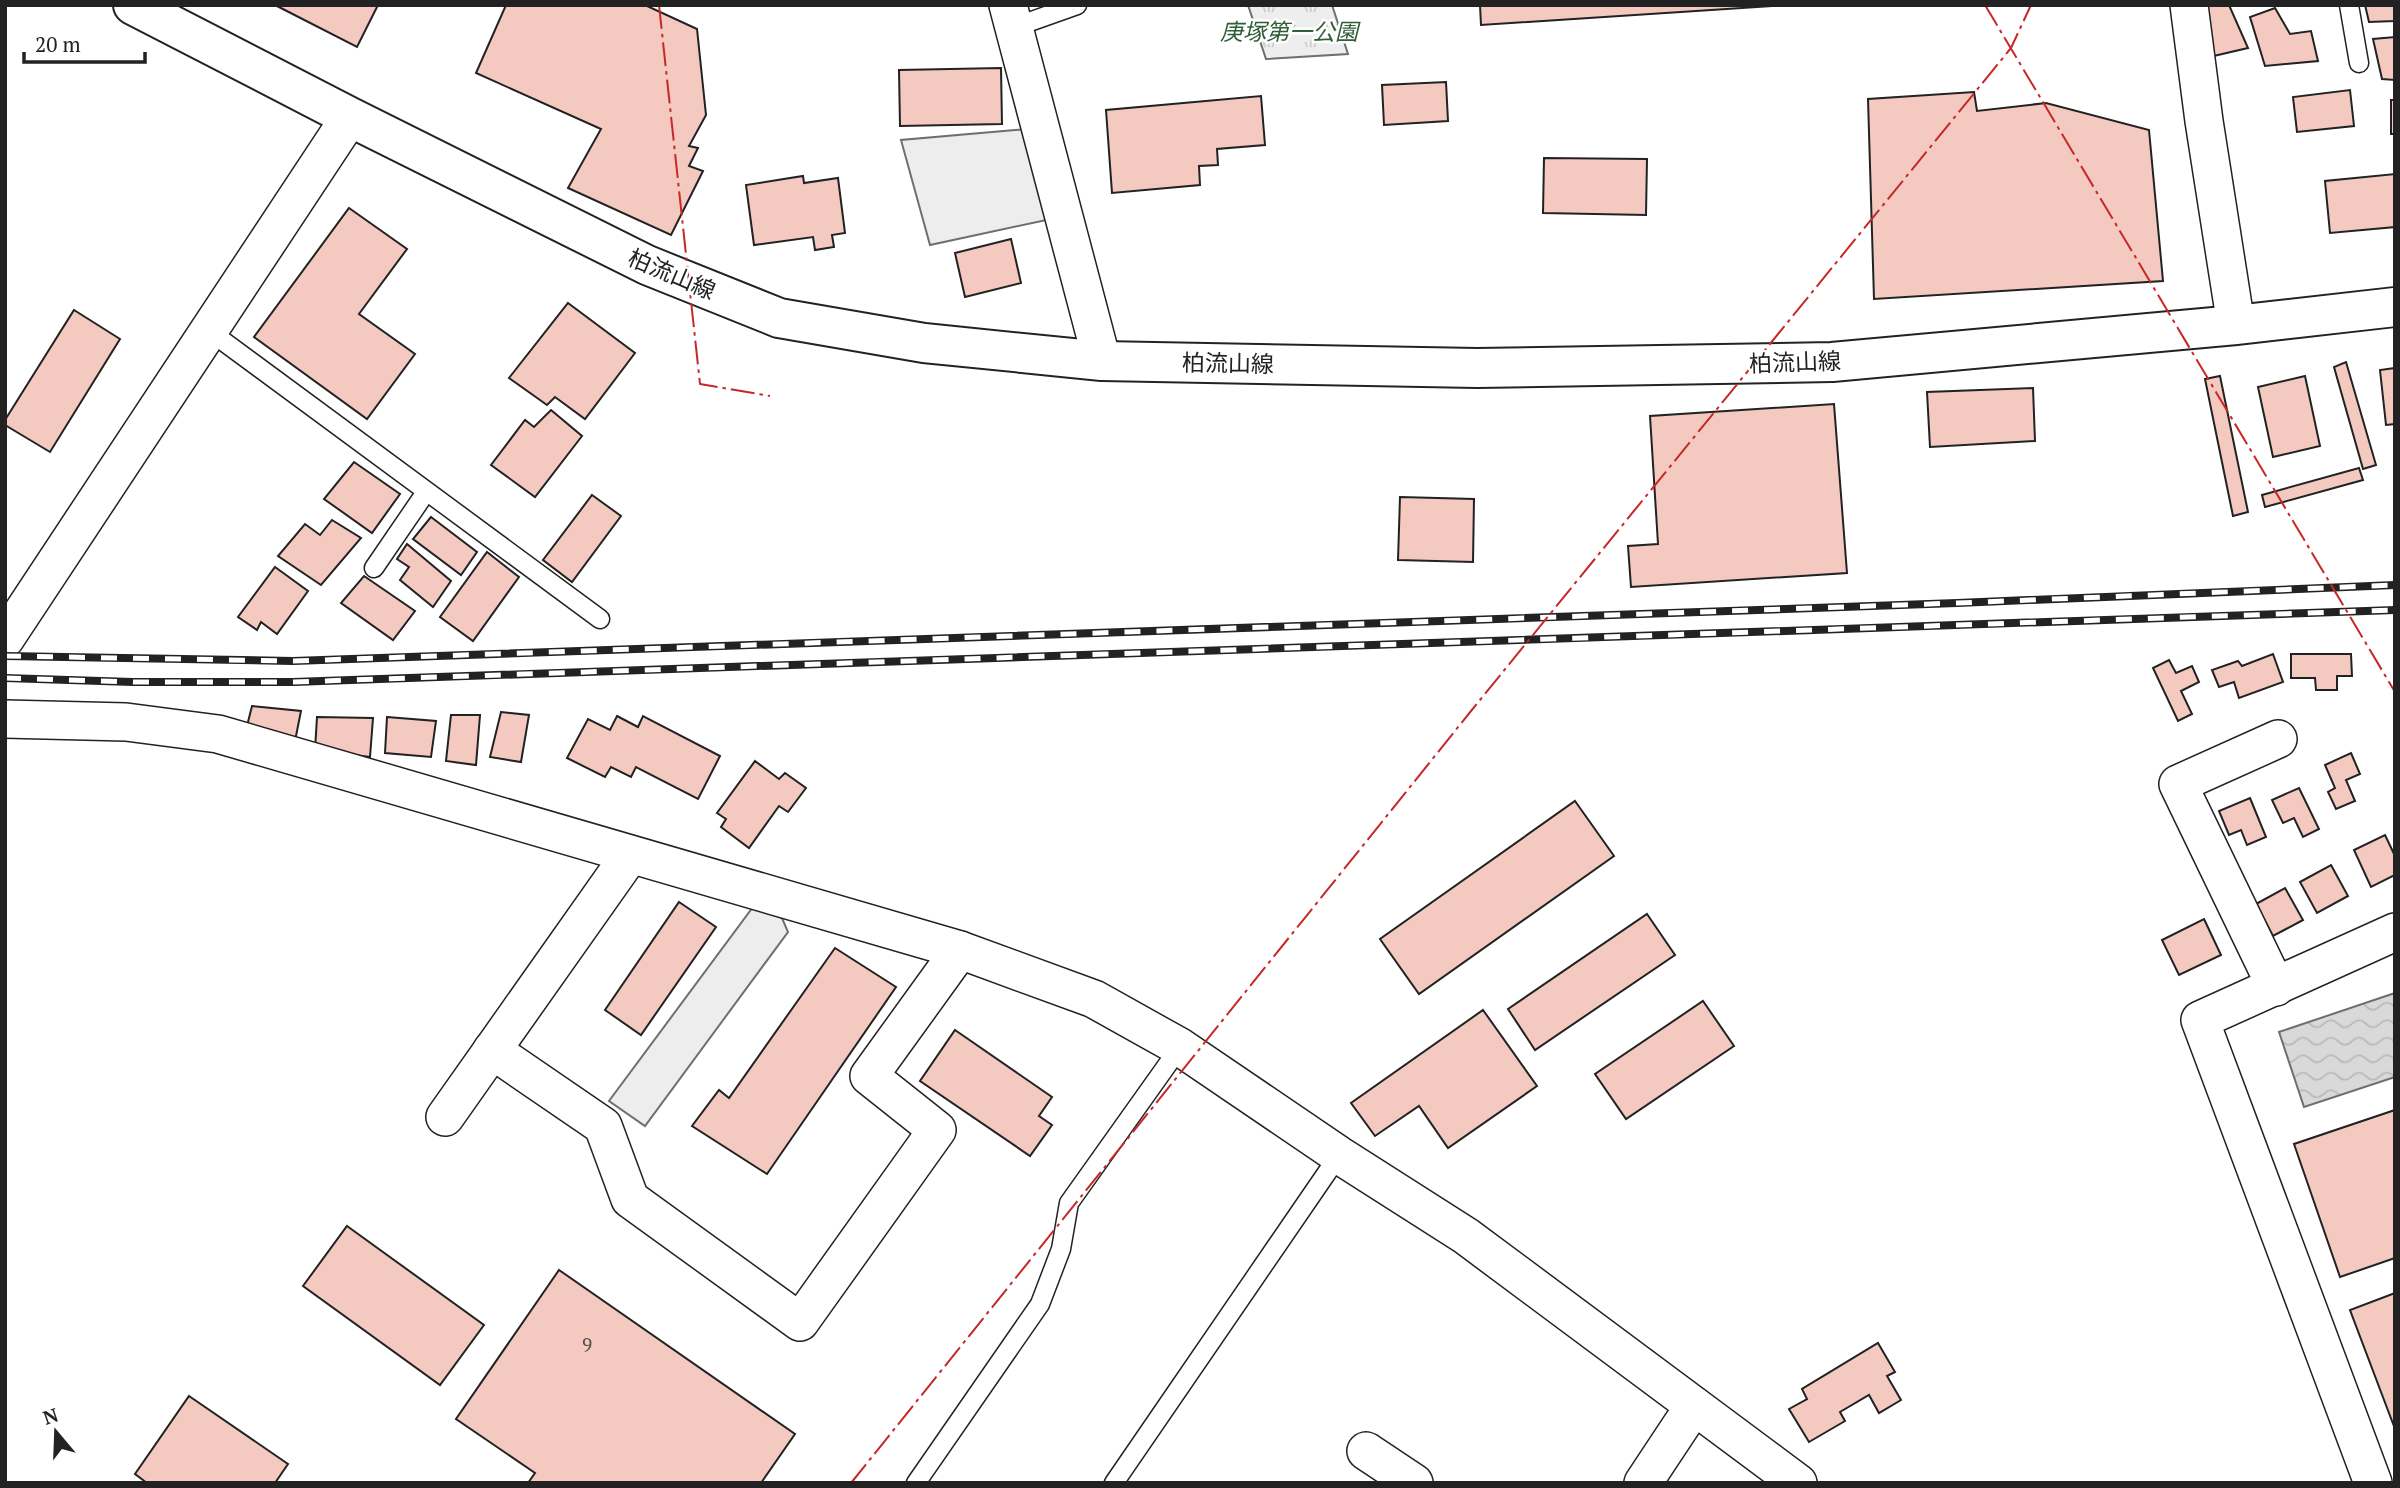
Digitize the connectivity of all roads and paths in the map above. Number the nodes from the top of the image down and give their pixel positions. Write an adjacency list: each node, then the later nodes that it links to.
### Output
1 (133, 5): 7 (main road, 柏流山線)
2 (1077, 5): 5 (lane)
3 (2189, 5): 9 (street)
4 (2349, 5): 6 (lane)
5 (1011, 16): 11 (street)
6 (2359, 63)
7 (350, 117): 10 (street); 11 (main road, 柏流山線)
8 (2395, 307): 9 (main road, 柏流山線)
9 (2236, 325): 11 (main road, 柏流山線)
10 (208, 330): 12 (lane); 15 (street)
11 (1102, 361)
12 (426, 492): 13 (lane); 14 (lane)
13 (374, 568)
14 (600, 619)
15 (5, 639)
16 (5, 719): 18 (street)
17 (2277, 739): 21 (street)
18 (630, 855): 20 (street); 23 (street)
19 (2395, 932): 21 (street)
20 (960, 950): 22 (street); 23 (street)
21 (2276, 987): 33 (street)
22 (1180, 1047): 25 (street); 28 (lane)
23 (492, 1050): 24 (street)
24 (445, 1117)
25 (1339, 1155): 26 (street); 29 (lane)
26 (1694, 1406): 31 (street); 32 (street)
27 (1366, 1451): 30 (street)
28 (916, 1483)
29 (1114, 1483)
30 (1414, 1483)
31 (1643, 1483)
32 (1798, 1483)
33 (2373, 1483)

